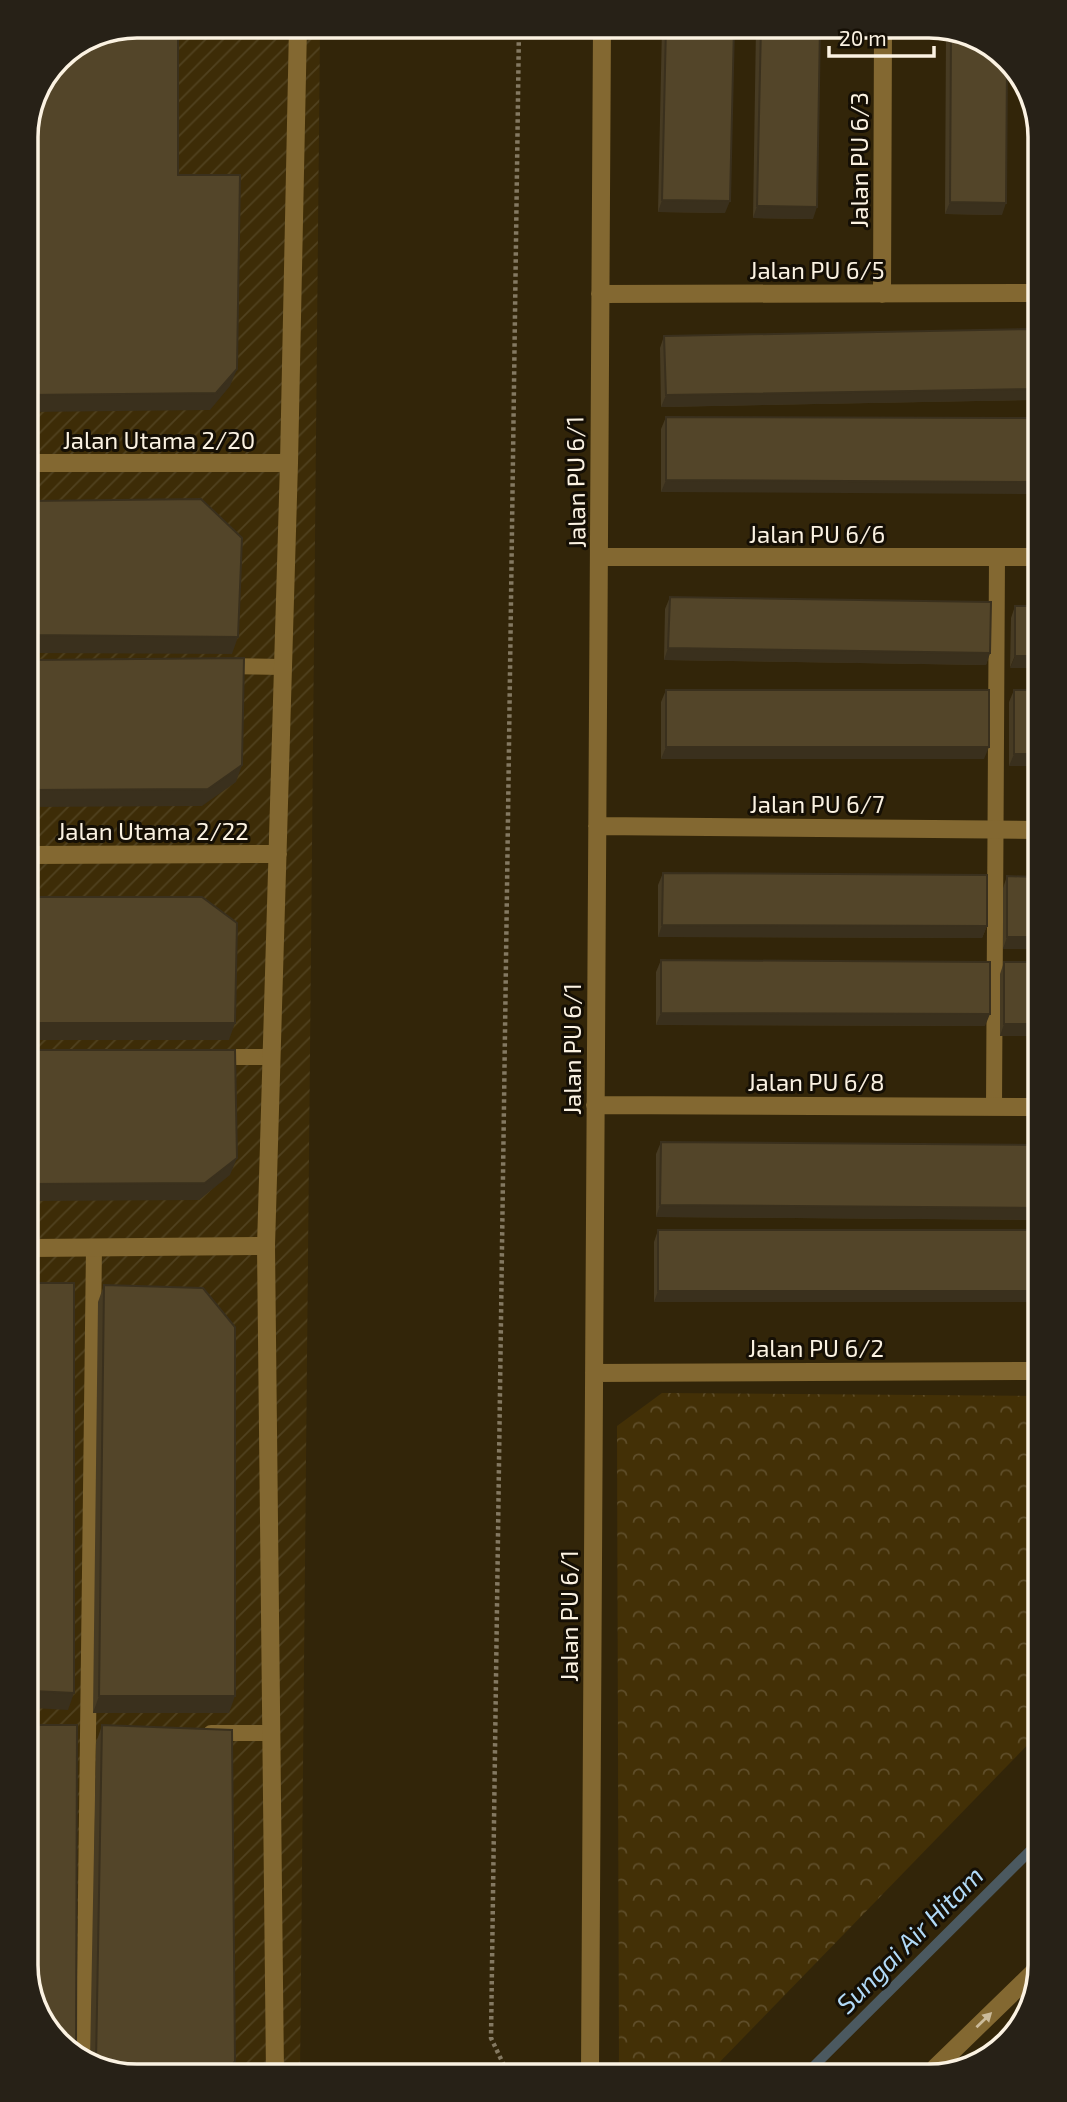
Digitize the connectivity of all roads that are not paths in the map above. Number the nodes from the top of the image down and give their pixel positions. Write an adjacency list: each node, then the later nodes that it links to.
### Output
1 (298, 38): 8 (street)
2 (602, 39): 5 (street, Jalan PU 6/1)
3 (883, 39): 6 (street, Jalan PU 6/3)
4 (1028, 293): 6 (street, Jalan PU 6/5)
5 (600, 294): 6 (street, Jalan PU 6/5); 9 (street, Jalan PU 6/1)
6 (882, 294)
7 (39, 463): 8 (street, Jalan Utama 2/20)
8 (289, 463): 13 (street)
9 (600, 557): 10 (street, Jalan PU 6/6); 14 (street, Jalan PU 6/1)
10 (997, 557): 11 (street, Jalan PU 6/6); 15 (lane)
11 (1028, 557)
12 (202, 666): 13 (lane)
13 (283, 667): 17 (street)
14 (597, 826): 15 (street, Jalan PU 6/7); 21 (street, Jalan PU 6/1)
15 (995, 829): 16 (street, Jalan PU 6/7); 22 (lane)
16 (1028, 830)
17 (278, 854): 18 (street, Jalan Utama 2/22); 19 (street)
18 (39, 855)
19 (272, 1057): 20 (lane); 24 (street)
20 (205, 1058)
21 (595, 1105): 22 (street, Jalan PU 6/8); 28 (street, Jalan PU 6/1)
22 (993, 1107): 23 (street, Jalan PU 6/8)
23 (1028, 1107)
24 (266, 1246): 25 (street); 30 (street)
25 (94, 1247): 26 (street); 32 (lane)
26 (38, 1248)
27 (1028, 1371): 28 (street, Jalan PU 6/2)
28 (594, 1373): 35 (street, Jalan PU 6/1)
29 (193, 1733): 30 (lane)
30 (271, 1733): 33 (street)
31 (1028, 1978): 34 (street, one-way to 31)
32 (84, 2048)
33 (275, 2063)
34 (940, 2063)
35 (590, 2064)

